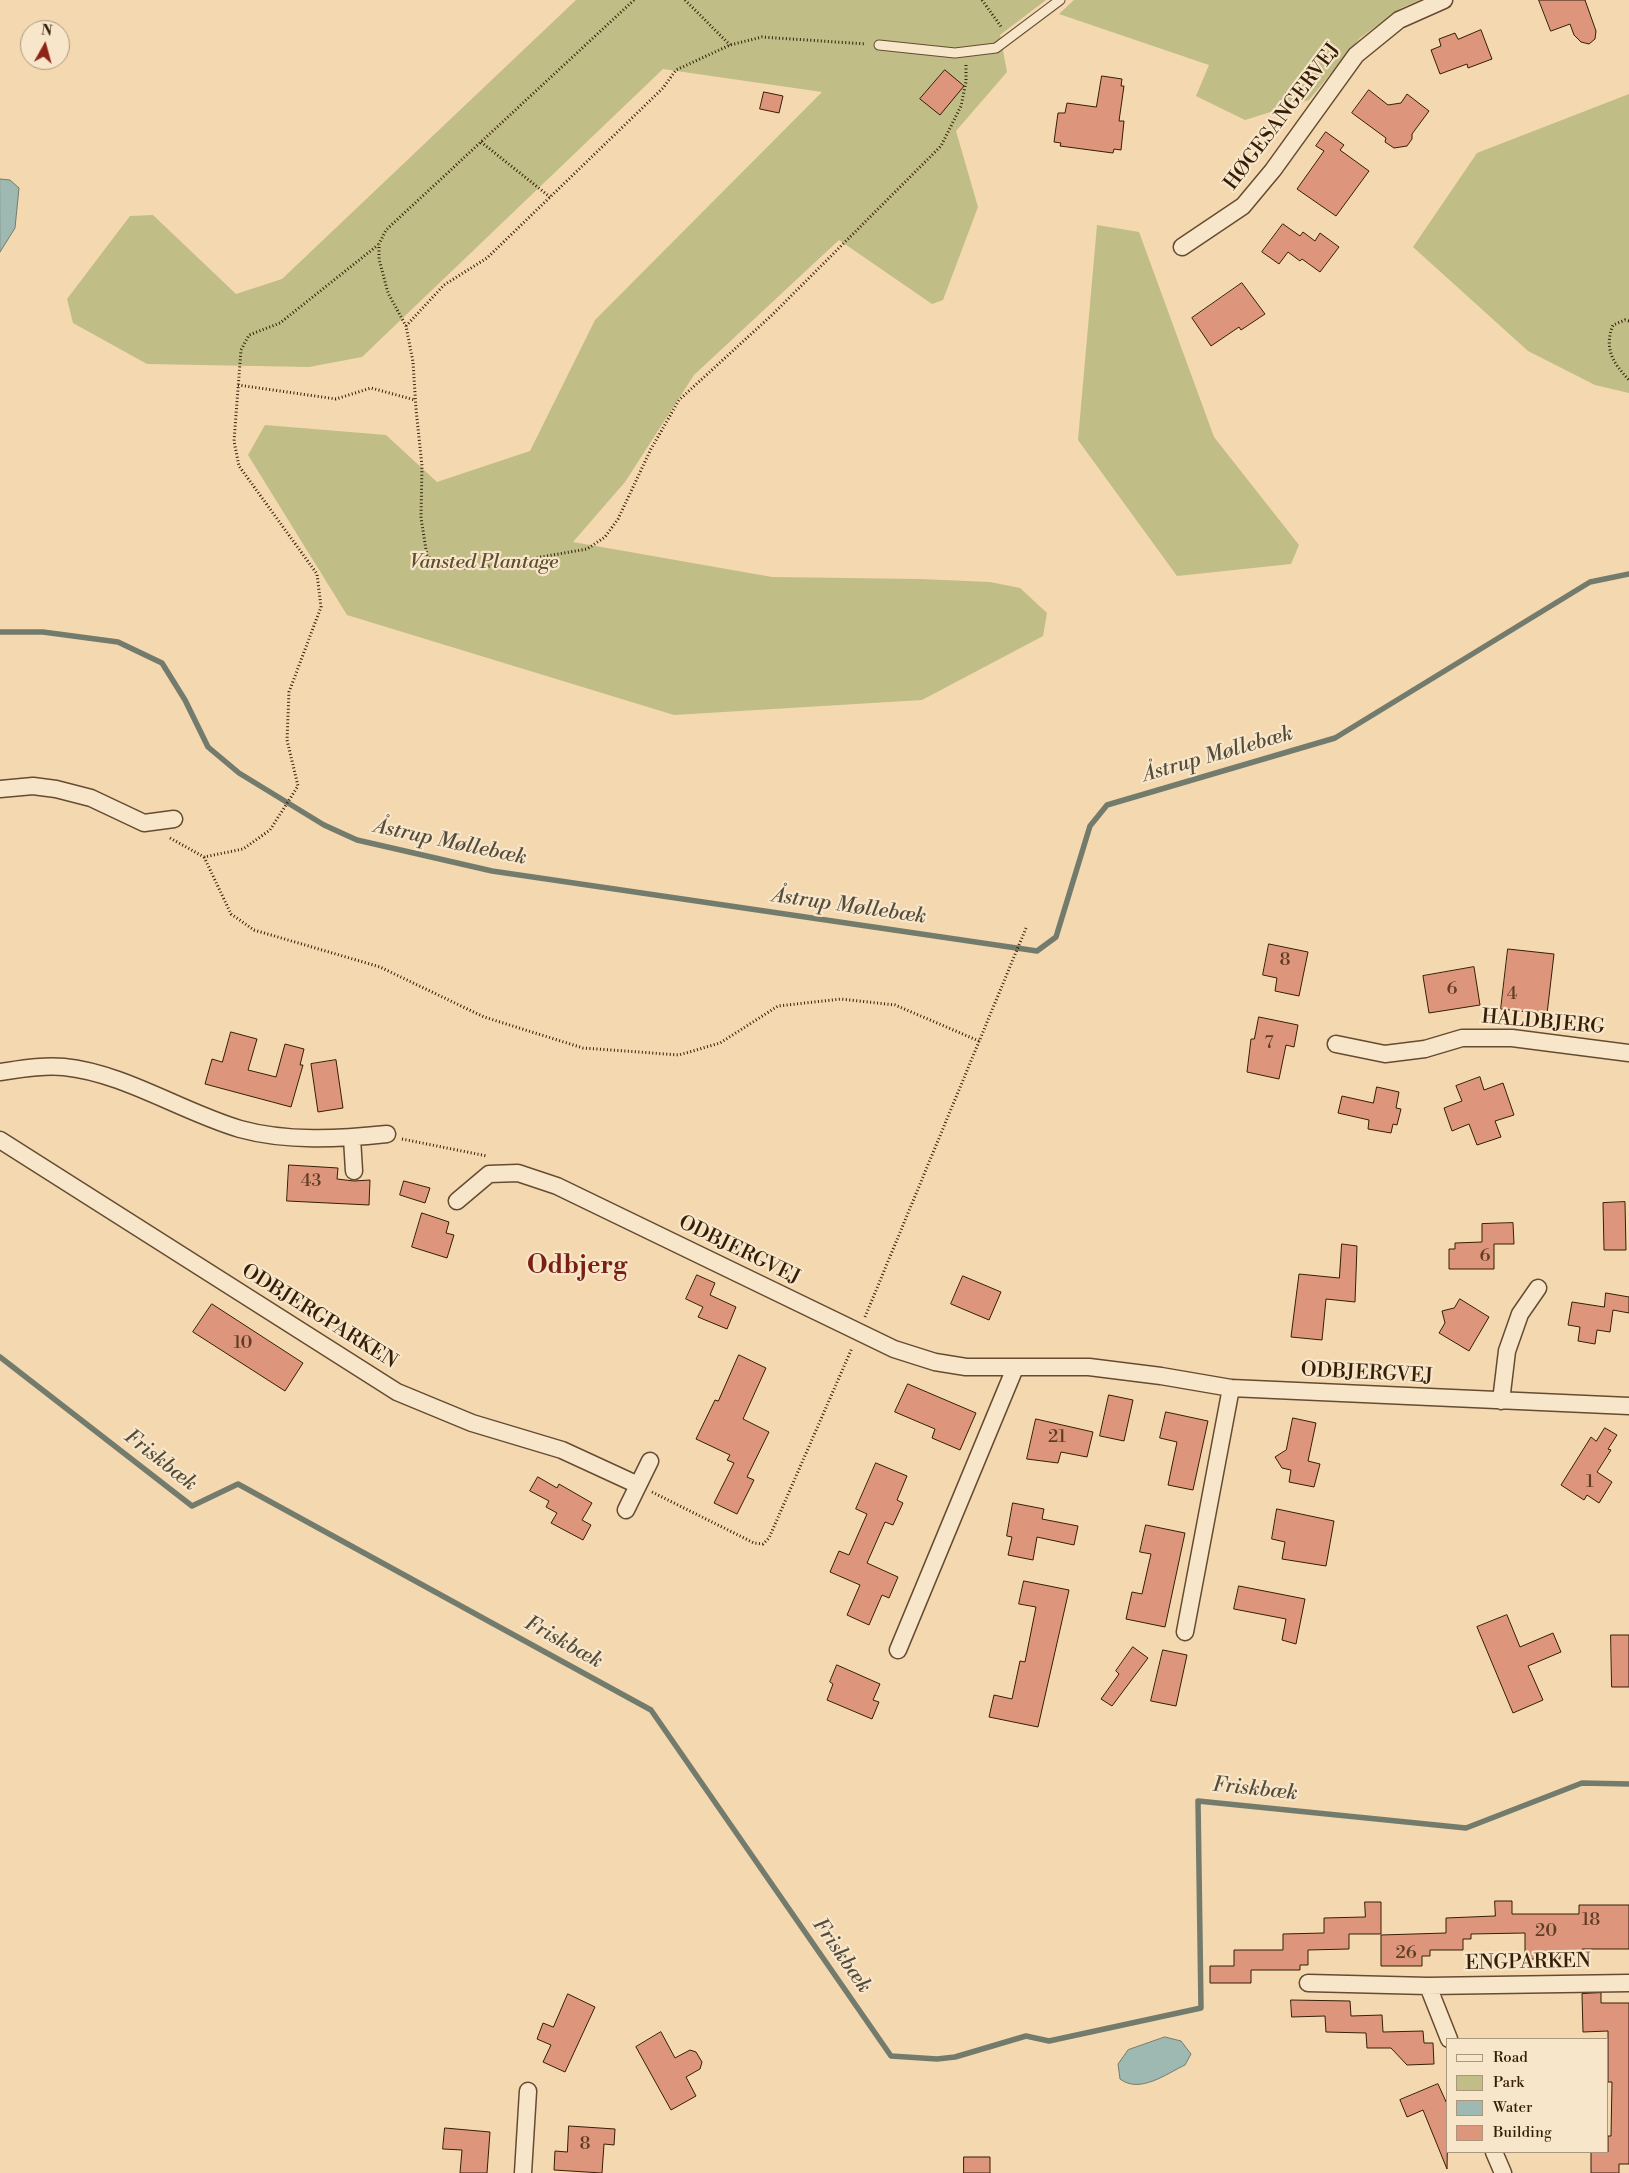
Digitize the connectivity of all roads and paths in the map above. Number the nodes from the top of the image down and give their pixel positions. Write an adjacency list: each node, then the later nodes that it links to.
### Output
1 (634, 0): 10 (path)
2 (685, 0): 7 (path)
3 (982, 0): 6 (path)
4 (1060, 0): 6 (lane)
5 (1444, 0): 13 (street, HØGESANGERVEJ)
6 (1009, 38): 9 (lane)
7 (730, 44): 8 (path); 11 (path)
8 (879, 45): 9 (lane)
9 (966, 52): 18 (path)
10 (481, 142): 11 (path); 12 (path)
11 (550, 197): 15 (path)
12 (379, 244): 15 (path); 17 (path)
13 (1182, 247)
14 (1629, 321): 16 (path)
15 (406, 326): 18 (path)
16 (1629, 380)
17 (238, 385): 18 (path); 22 (path)
18 (415, 400)
19 (0, 789): 21 (street)
20 (174, 819): 21 (street)
21 (144, 823): 22 (path)
22 (204, 857): 24 (path)
23 (1026, 928): 24 (path)
24 (980, 1041): 35 (path)
25 (1336, 1044): 26 (street, HALDBJERG)
26 (1629, 1053)
27 (0, 1072): 29 (street)
28 (387, 1134): 29 (street); 31 (path)
29 (352, 1138): 32 (street)
30 (0, 1140): 41 (street, ODBJERGPARKEN)
31 (490, 1156)
32 (354, 1171)
33 (457, 1201): 35 (street, ODBJERGVEJ)
34 (1538, 1288): 38 (street)
35 (858, 1332): 36 (street, ODBJERGVEJ); 41 (path)
36 (1015, 1368): 37 (street, ODBJERGVEJ); 44 (street)
37 (1231, 1388): 38 (street, ODBJERGVEJ); 43 (street)
38 (1502, 1401): 39 (street, ODBJERGVEJ)
39 (1629, 1406)
40 (650, 1461): 41 (street)
41 (638, 1485): 42 (street)
42 (626, 1510)
43 (1185, 1632)
44 (898, 1650)
45 (1308, 1983): 47 (street, ENGPARKEN)
46 (1629, 1983): 47 (street, ENGPARKEN)
47 (1428, 1986): 48 (street)
48 (1449, 2038)
49 (528, 2091): 51 (street)
50 (1494, 2153): 52 (street)
51 (522, 2173)
52 (1503, 2173)

